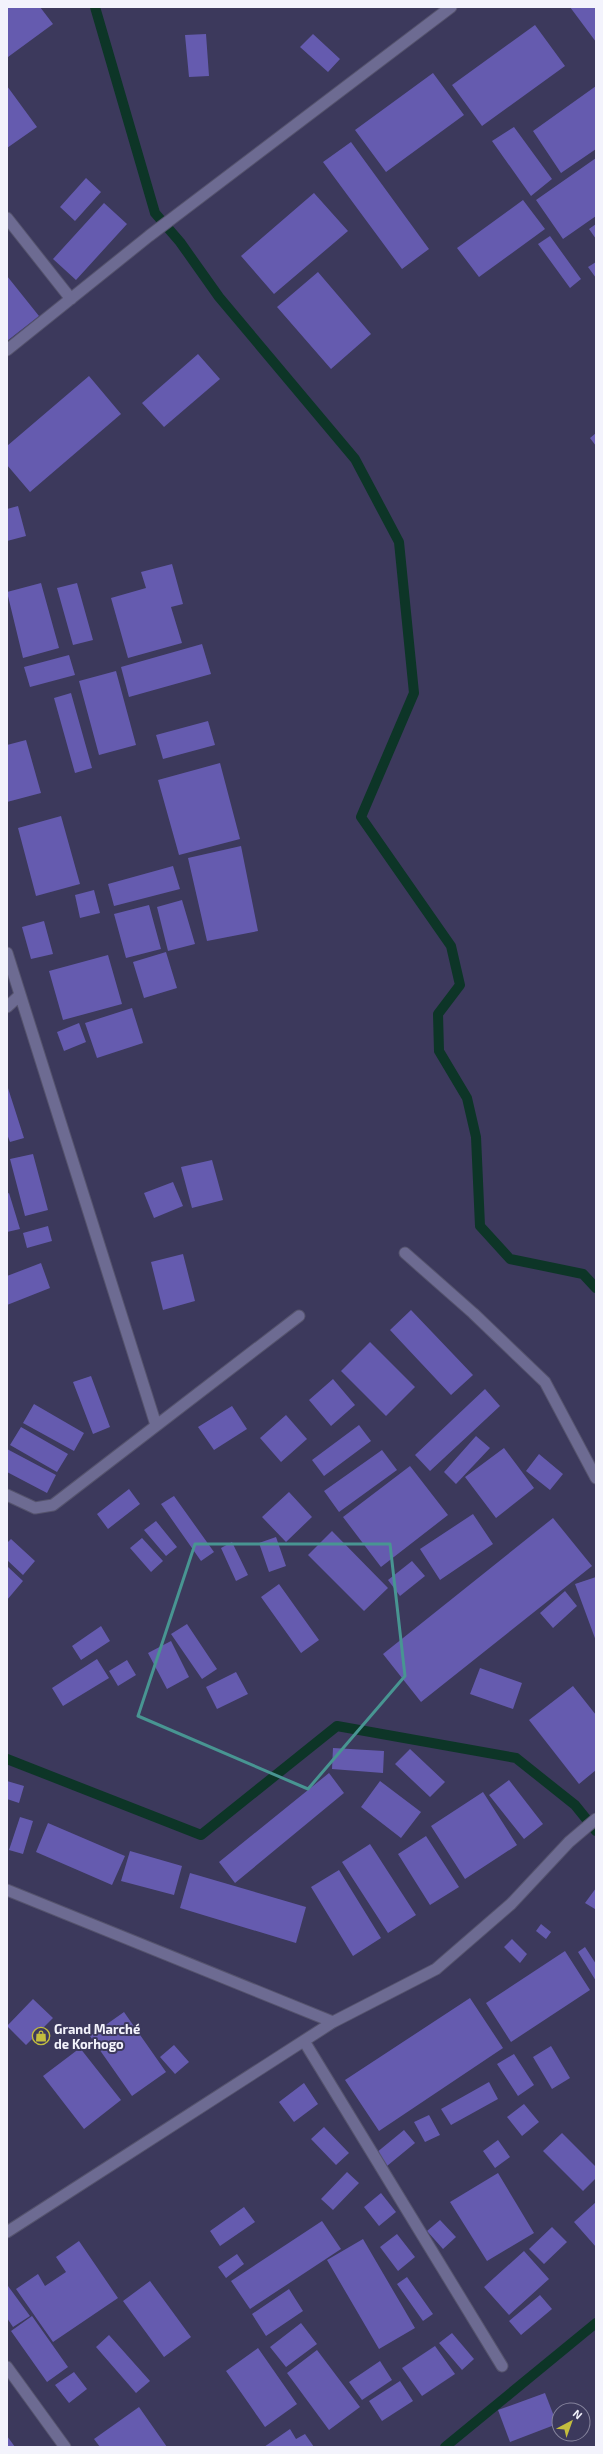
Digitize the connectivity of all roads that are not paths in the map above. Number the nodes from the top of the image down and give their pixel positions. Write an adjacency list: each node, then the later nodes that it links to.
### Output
1 (451, 7): 3 (street)
2 (7, 218): 3 (street)
3 (71, 299): 4 (street)
4 (7, 350)
5 (7, 953): 6 (street)
6 (20, 995): 7 (street); 10 (street)
7 (7, 1007)
8 (405, 1253): 11 (street)
9 (299, 1316): 10 (street)
10 (156, 1425): 12 (street)
11 (596, 1478)
12 (7, 1495)
13 (596, 1819): 15 (street)
14 (7, 1890): 15 (street)
15 (333, 2022): 16 (street)
16 (304, 2041): 17 (street); 18 (street)
17 (7, 2232)
18 (502, 2366)
19 (7, 2367): 20 (street)
20 (65, 2447)

